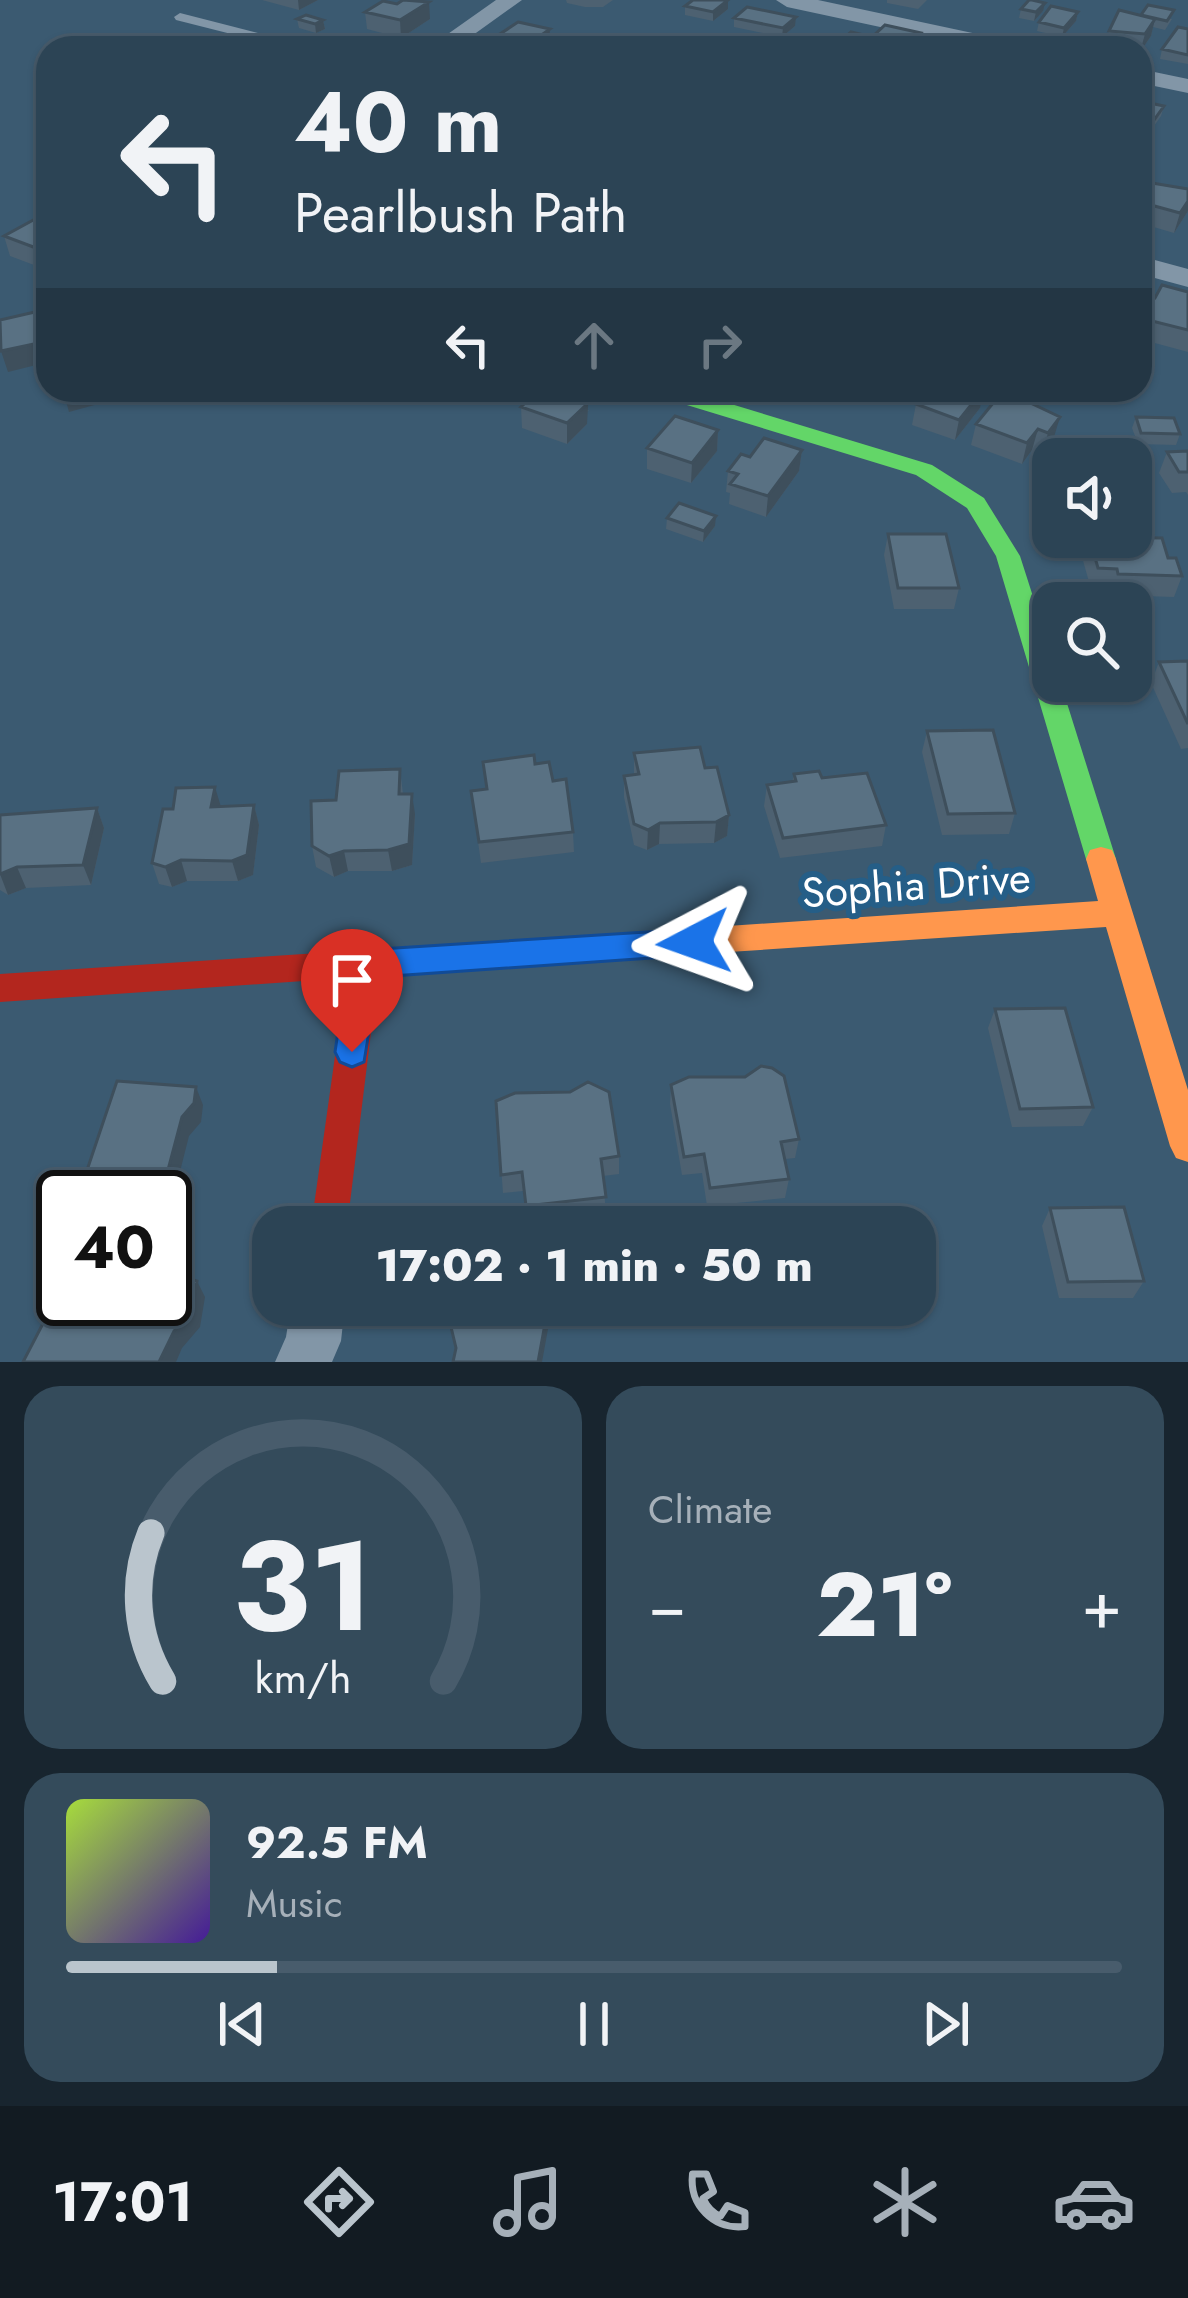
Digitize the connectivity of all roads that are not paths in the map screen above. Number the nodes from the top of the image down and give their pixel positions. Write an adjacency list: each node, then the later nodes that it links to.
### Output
1 (511, 0): 5 (street)
2 (787, 0): 6 (street)
3 (179, 17): 4 (lane)
4 (254, 36)
5 (458, 36)
6 (954, 36)
7 (1152, 78): 8 (street)
8 (1188, 86)
9 (1152, 268): 10 (street)
10 (1188, 278)
11 (701, 402): 12 (street)
12 (1119, 914): 13 (street, Sophia Drive); 15 (street)
13 (364, 964): 14 (street, Sophia Drive); 16 (street)
14 (0, 988)
15 (1188, 1146)
16 (331, 1206)
17 (315, 1326): 18 (street)
18 (303, 1362)

